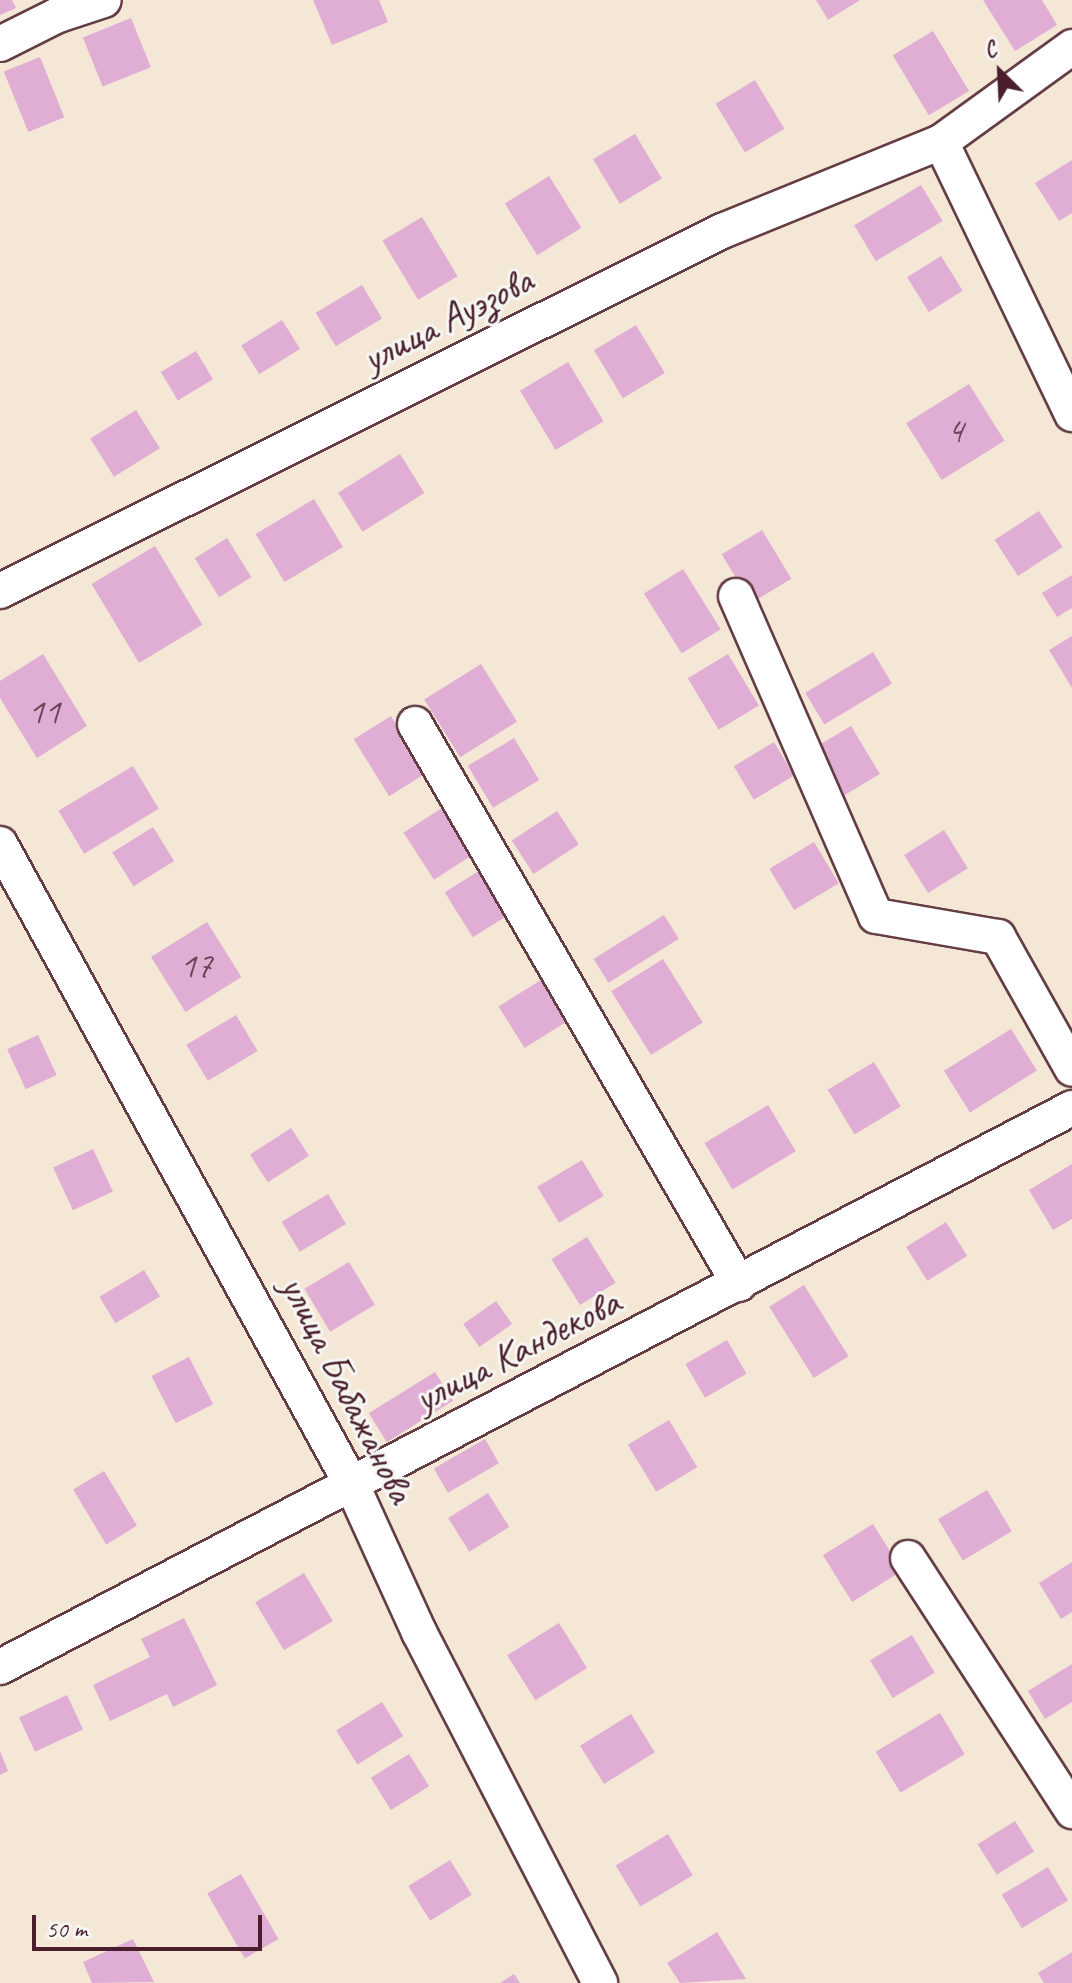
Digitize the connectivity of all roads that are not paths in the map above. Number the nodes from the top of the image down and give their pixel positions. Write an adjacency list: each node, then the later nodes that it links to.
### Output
1 (104, 0): 2 (street)
2 (0, 44)
3 (1072, 47): 4 (street, улица Ауэзова)
4 (941, 142): 5 (street); 6 (street, улица Ауэзова)
5 (1072, 414)
6 (0, 591)
7 (736, 596): 10 (street)
8 (415, 724): 12 (street)
9 (0, 844): 13 (street, улица Бабажанова)
10 (1072, 1069)
11 (1072, 1108): 12 (street, улица Кандекова)
12 (739, 1284): 13 (street, улица Кандекова)
13 (352, 1485): 15 (street, улица Кандекова); 17 (street, улица Бабажанова)
14 (908, 1558): 16 (street)
15 (0, 1667)
16 (1072, 1811)
17 (600, 1983)

